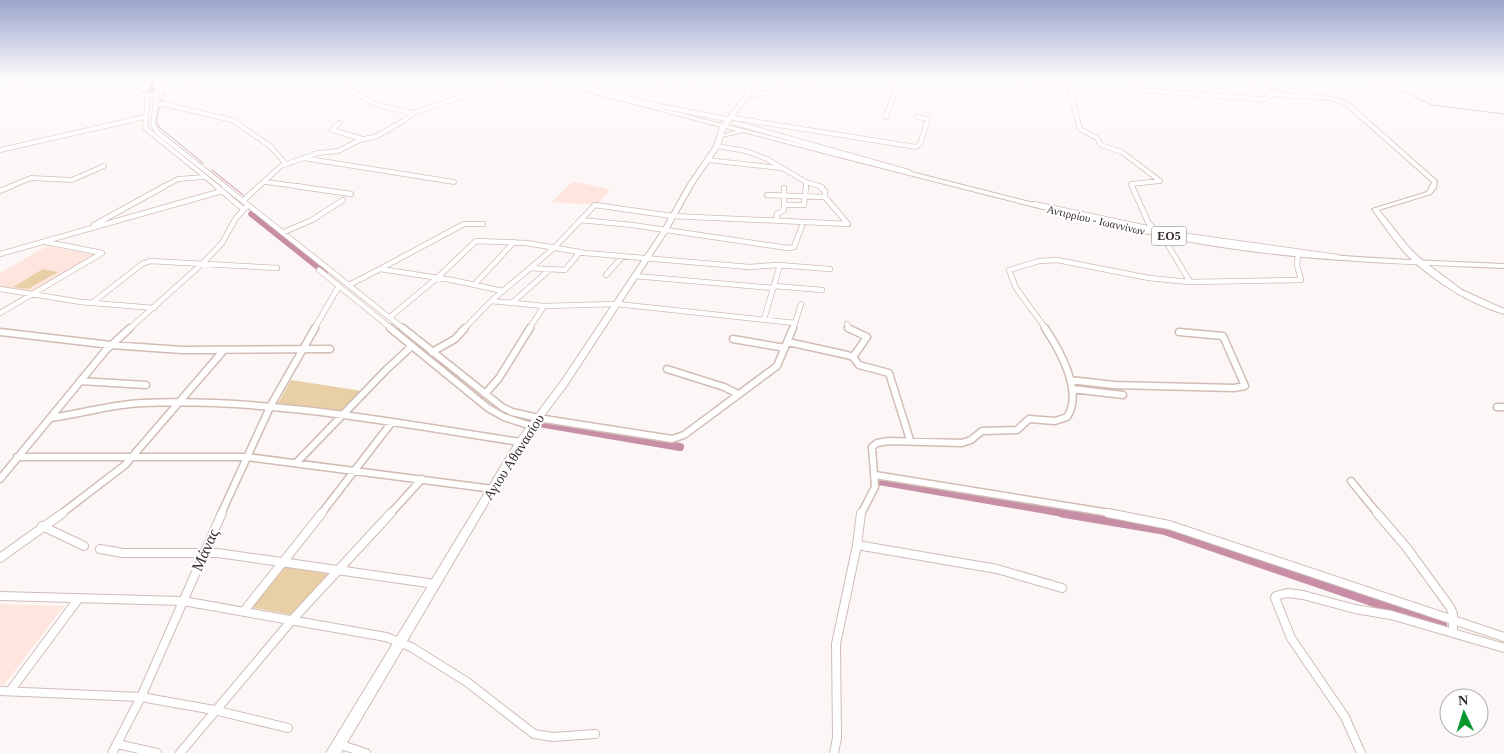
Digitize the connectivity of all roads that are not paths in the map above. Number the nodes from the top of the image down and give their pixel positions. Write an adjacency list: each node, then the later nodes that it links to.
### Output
1 (146, 113): 11 (street)
2 (154, 113): 40 (street)
3 (202, 113): 23 (street)
4 (413, 113): 18 (street)
5 (675, 113): 14 (main road)
6 (688, 113): 15 (street)
7 (734, 113): 15 (main road, Αγιου Αθανασίου)
8 (887, 113): 12 (street)
9 (1076, 113): 50 (street)
10 (1357, 113): 60 (main road)
11 (145, 117): 20 (street); 27 (street)
12 (886, 117)
13 (917, 117): 15 (street)
14 (707, 121): 15 (main road, Αντιρρίου - Ιωαννίνων); 19 (main road)
15 (730, 123): 17 (main road, Αντιρρίου - Ιωαννίνων / ΕΟ5); 19 (main road, Αγιου Αθανασίου); 26 (street)
16 (339, 124): 18 (street)
17 (749, 132): 19 (main road); 26 (main road, Αντιρρίου - Ιωαννίνων / ΕΟ5)
18 (365, 139): 21 (street)
19 (720, 139): 22 (main road, Αγιου Αθανασίου); 25 (street)
20 (0, 150)
21 (301, 158): 23 (street); 29 (street)
22 (708, 160): 25 (street); 42 (main road, Αγιου Αθανασίου)
23 (286, 164): 28 (street)
24 (104, 166): 33 (street)
25 (782, 168): 30 (street)
26 (915, 175): 50 (main road, Αντιρρίου - Ιωαννίνων / ΕΟ5)
27 (204, 177): 32 (street); 48 (street)
28 (266, 182): 34 (street); 40 (street)
29 (454, 182)
30 (806, 182): 37 (street); 38 (street)
31 (784, 188): 36 (street)
32 (222, 190): 40 (street); 48 (street)
33 (0, 191)
34 (351, 194)
35 (767, 195): 36 (street)
36 (785, 196): 37 (street); 41 (street)
37 (805, 197): 38 (street); 41 (street)
38 (825, 197): 44 (street)
39 (343, 200): 49 (street)
40 (245, 205): 49 (street); 61 (street)
41 (784, 206): 44 (street)
42 (672, 216): 43 (street); 44 (street); 47 (main road, Αγιου Αθανασίου)
43 (580, 220): 47 (street); 53 (street)
44 (776, 220)
45 (483, 224): 66 (street)
46 (802, 226): 47 (street)
47 (666, 229): 58 (main road, Αγιου Αθανασίου)
48 (85, 230): 51 (street)
49 (284, 232): 75 (street)
50 (1159, 233): 56 (main road, Αντιρρίου - Ιωαννίνων / ΕΟ5); 59 (street); 73 (street)
51 (44, 242): 55 (street); 81 (street)
52 (514, 242): 53 (street); 72 (street); 74 (street)
53 (554, 248): 54 (street); 65 (street)
54 (580, 252): 57 (street); 69 (street)
55 (0, 254)
56 (1298, 255): 59 (main road, Αντιρρίου - Ιωαννίνων / ΕΟ5); 73 (street)
57 (623, 256): 58 (street); 70 (street)
58 (647, 258): 62 (street); 71 (main road, Αγιου Αθανασίου)
59 (1344, 259): 60 (main road, Αντιρρίου - Ιωαννίνων / ΕΟ5)
60 (1419, 262): 63 (main road, Αντιρρίου - Ιωαννίνων / ΕΟ5); 89 (main road)
61 (203, 263): 64 (street); 83 (street); 88 (street)
62 (780, 265): 67 (street); 77 (street)
63 (1504, 266)
64 (277, 268)
65 (530, 268): 69 (street); 80 (street)
66 (380, 269): 72 (street); 75 (street)
67 (830, 269)
68 (319, 270): 76 (street)
69 (549, 270): 84 (street)
70 (606, 275)
71 (635, 276): 77 (street); 85 (main road, Αγιου Αθανασίου)
72 (437, 278): 74 (street); 91 (street)
73 (1190, 282): 107 (street)
74 (475, 284): 80 (street)
75 (349, 285): 91 (street)
76 (340, 286): 100 (street); 101 (street, Μάνας)
77 (774, 287): 79 (street); 92 (street)
78 (0, 289): 81 (street)
79 (822, 290)
80 (503, 291): 82 (street)
81 (30, 295): 83 (street); 90 (street)
82 (491, 301): 84 (street); 104 (street)
83 (92, 303): 88 (street)
84 (512, 303): 87 (street)
85 (617, 304): 87 (street); 92 (street); 121 (main road, Αγιου Αθανασίου)
86 (801, 304): 93 (street)
87 (544, 306): 111 (street)
88 (154, 308): 98 (street)
89 (1504, 312)
90 (0, 313)
91 (390, 317): 104 (street)
92 (764, 319): 93 (street)
93 (795, 323): 99 (street)
94 (847, 324): 105 (street)
95 (0, 332): 98 (street)
96 (1179, 332): 107 (street)
97 (732, 339): 99 (street)
98 (111, 345): 103 (street); 108 (street)
99 (786, 345): 105 (street); 112 (street)
100 (412, 346): 118 (street); 121 (street)
101 (302, 349): 102 (street); 103 (street); 115 (street, Μάνας)
102 (330, 349)
103 (224, 350): 114 (street)
104 (432, 352): 111 (street)
105 (853, 357): 122 (street)
106 (667, 368): 112 (street)
107 (1070, 380): 110 (street)
108 (80, 381): 109 (street); 119 (street)
109 (146, 385)
110 (1072, 389): 113 (street); 122 (street)
111 (485, 394): 121 (street)
112 (738, 394): 121 (street)
113 (1123, 395)
114 (178, 403): 115 (street); 119 (street); 124 (street)
115 (271, 405): 118 (street); 126 (street, Μάνας)
116 (1497, 407): 117 (street)
117 (1504, 407)
118 (344, 414): 120 (street); 127 (street)
119 (50, 418): 125 (street)
120 (392, 422): 123 (street); 128 (street)
121 (534, 422): 123 (main road, Αγιου Αθανασίου)
122 (910, 440): 129 (street)
123 (520, 442): 133 (main road, Αγιου Αθανασίου)
124 (134, 456): 125 (street); 126 (street); 134 (street)
125 (17, 457): 130 (street)
126 (247, 457): 127 (street); 138 (street, Μάνας)
127 (296, 463): 128 (street)
128 (356, 471): 131 (street); 140 (street)
129 (875, 475): 135 (street); 149 (street)
130 (0, 479)
131 (422, 479): 133 (street); 141 (street)
132 (1351, 481): 149 (street)
133 (493, 489): 142 (main road, Αγιου Αθανασίου)
134 (42, 526): 136 (street); 139 (street)
135 (857, 545): 143 (street); 166 (street)
136 (84, 546)
137 (100, 549): 138 (street)
138 (204, 552): 140 (street); 146 (street, Μάνας)
139 (0, 558)
140 (283, 564): 141 (street); 147 (street)
141 (336, 571): 142 (street); 148 (street)
142 (435, 584): 152 (main road, Αγιου Αθανασίου)
143 (1062, 588)
144 (0, 596): 145 (street)
145 (79, 598): 146 (street); 155 (street)
146 (183, 602): 147 (street); 156 (street, Μάνας)
147 (244, 611): 148 (street)
148 (292, 620): 152 (street); 157 (street)
149 (1454, 622): 150 (street); 151 (street)
150 (1453, 633): 153 (street); 167 (street)
151 (1504, 636)
152 (399, 642): 159 (street); 161 (main road, Αγιου Αθανασίου)
153 (1504, 648)
154 (0, 691): 155 (street)
155 (10, 691): 156 (street)
156 (141, 697): 157 (street); 160 (street, Μάνας)
157 (214, 710): 158 (street); 164 (street)
158 (288, 728)
159 (595, 734)
160 (117, 744): 162 (street, Μάνας); 163 (street)
161 (336, 749): 165 (street)
162 (112, 753)
163 (157, 753)
164 (180, 753)
165 (366, 753)
166 (834, 753)
167 (1361, 753)

